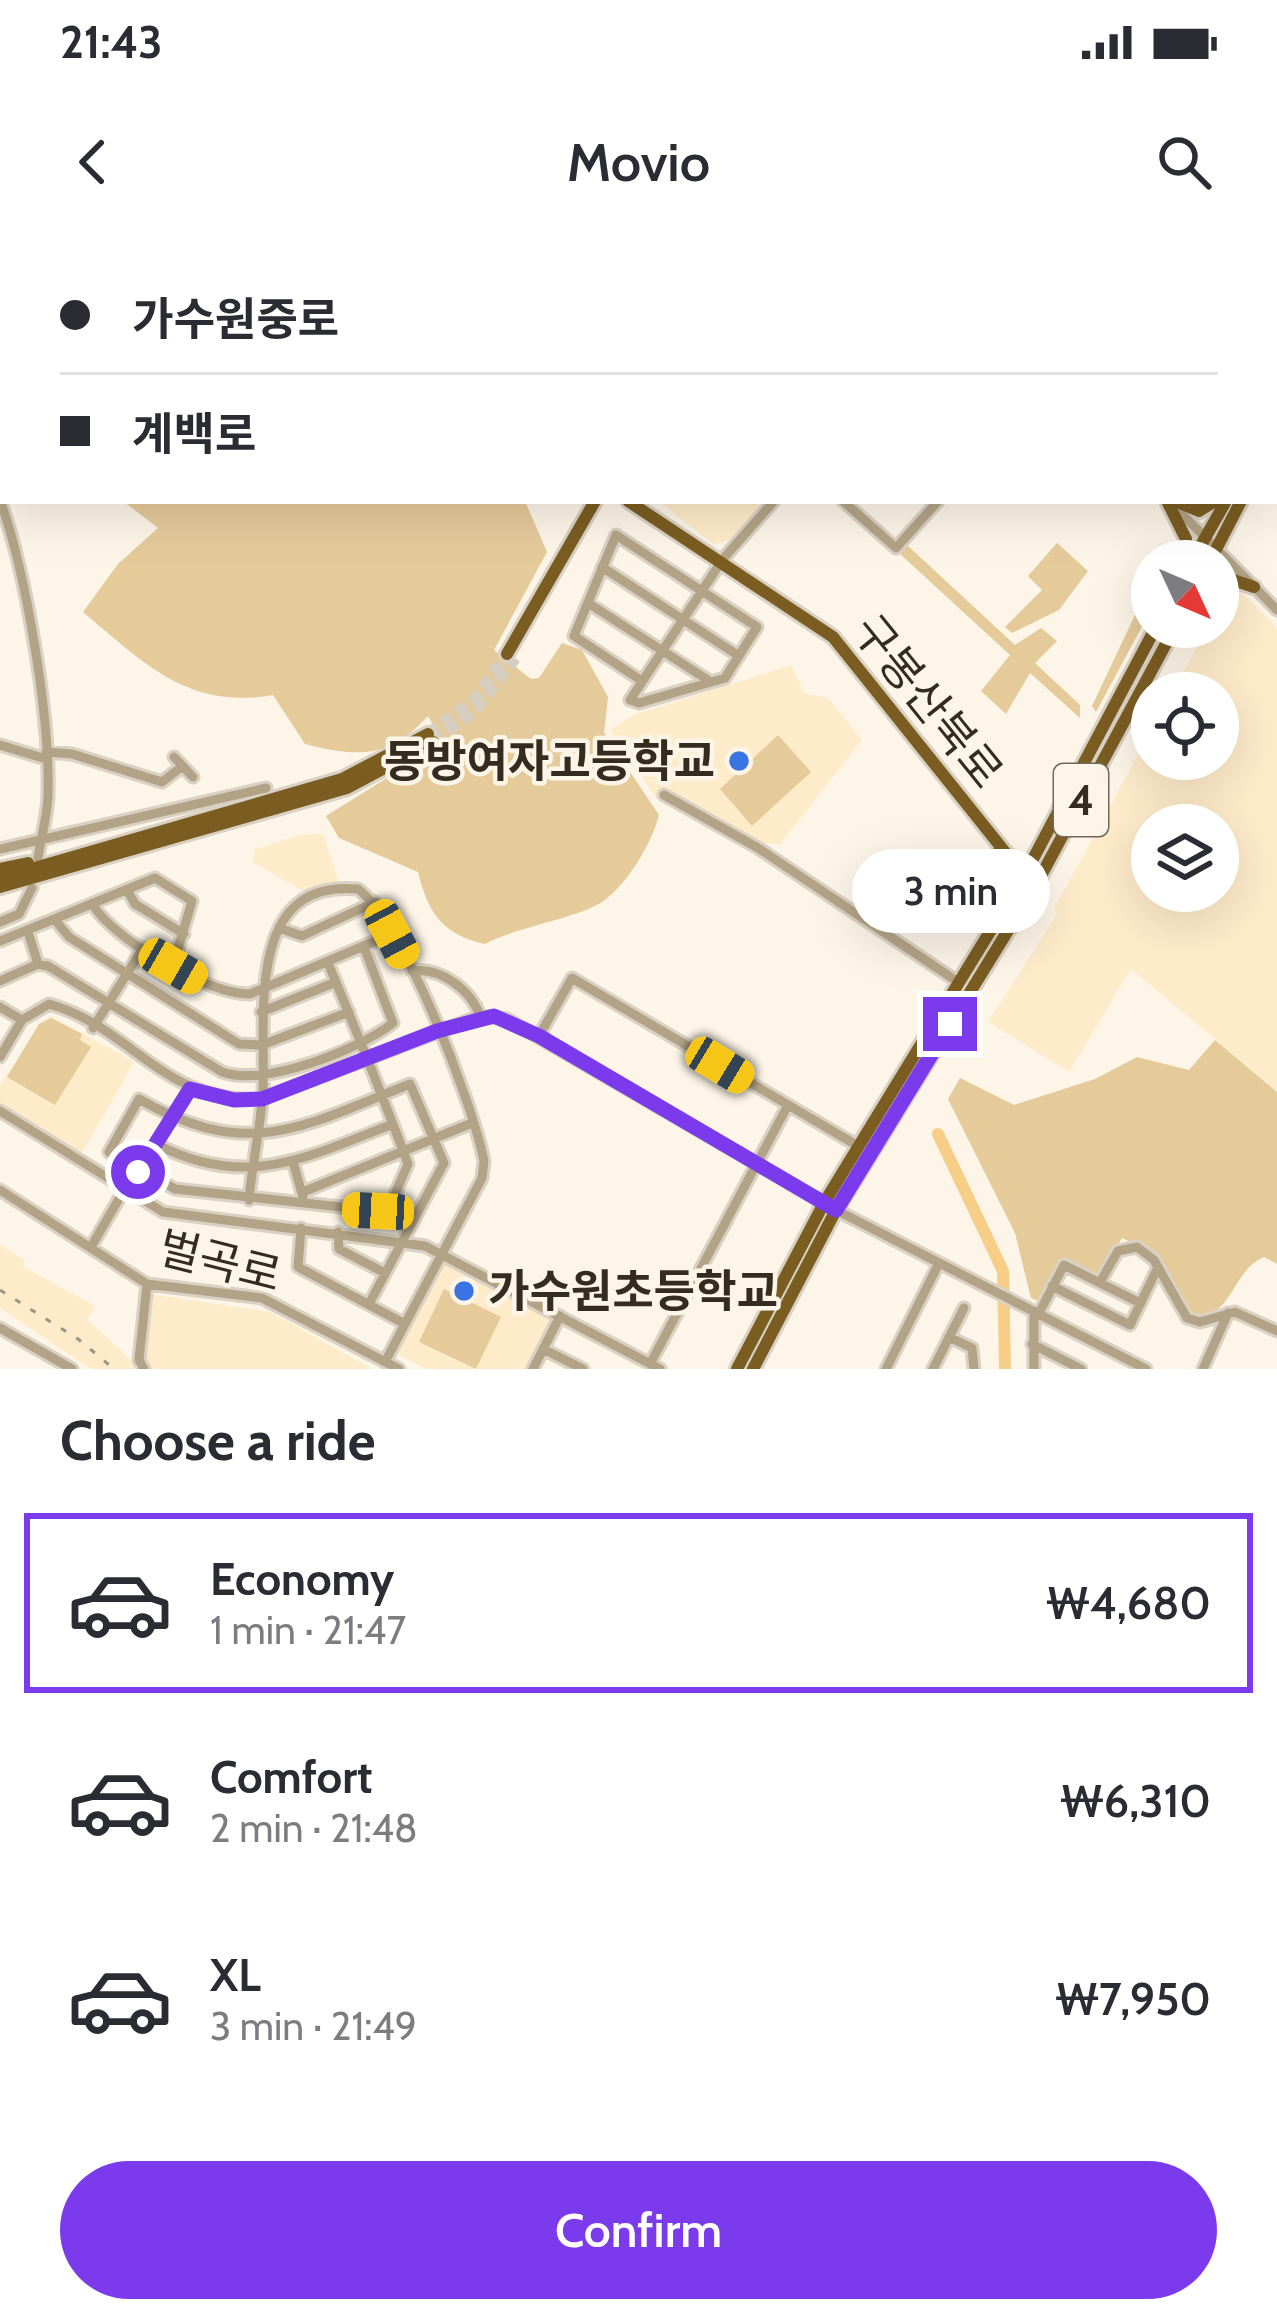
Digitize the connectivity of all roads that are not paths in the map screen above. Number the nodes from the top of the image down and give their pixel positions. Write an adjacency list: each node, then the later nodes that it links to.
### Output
1 (2, 504): 34 (street)
2 (593, 504): 28 (main road)
3 (633, 504): 16 (main road, 구봉산북로)
4 (771, 504): 16 (street)
5 (845, 504): 6 (street)
6 (935, 504)
7 (1172, 504): 14 (main road)
8 (1174, 504): 13 (street)
9 (1179, 504): 10 (main road)
10 (1210, 504)
11 (1224, 504): 13 (main road)
12 (1239, 504): 15 (main road)
13 (1205, 538)
14 (1186, 540)
15 (1221, 540)
16 (723, 559): 21 (street); 39 (main road, 구봉산북로)
17 (602, 567): 21 (street); 22 (street); 24 (street)
18 (1239, 575): 20 (street)
19 (1239, 582): 20 (main road)
20 (1254, 587): 23 (street)
21 (700, 591): 24 (street); 29 (street)
22 (588, 603): 27 (street); 30 (street)
23 (1277, 610)
24 (682, 619): 27 (street); 29 (street)
25 (1145, 648): 40 (main road, 4)
26 (1164, 648): 46 (main road, 4)
27 (662, 650): 30 (street); 31 (street)
28 (512, 654)
29 (739, 656): 31 (street)
30 (642, 681): 31 (street)
31 (711, 682)
32 (430, 738): 43 (main road)
33 (0, 745): 34 (street)
34 (46, 756): 35 (street); 38 (street)
35 (193, 777)
36 (266, 788): 38 (street)
37 (664, 795): 69 (street)
38 (41, 841): 41 (street); 42 (street)
39 (996, 844): 40 (main road); 45 (main road, 구봉산북로); 52 (main road)
40 (1040, 845): 45 (main road, 4)
41 (0, 849)
42 (38, 858)
43 (80, 860): 44 (main road); 47 (main road)
44 (0, 868)
45 (1024, 876): 46 (main road, 구봉산북로); 52 (main road, 4)
46 (1036, 885): 107 (main road, 4)
47 (0, 887)
48 (32, 888): 54 (street)
49 (127, 890): 51 (street); 57 (street); 57 (street)
50 (375, 902): 55 (street); 55 (street); 58 (street)
51 (93, 905): 53 (street); 60 (street)
52 (998, 916): 69 (main road, 4)
53 (55, 920): 56 (street); 66 (street)
54 (0, 922)
55 (282, 929): 70 (street)
56 (28, 932): 59 (street); 63 (street)
57 (184, 934): 64 (street)
58 (392, 934): 61 (street); 65 (street)
59 (0, 941)
60 (143, 948): 64 (street); 66 (street)
61 (365, 950): 62 (street); 80 (street)
62 (328, 963): 68 (street); 70 (street)
63 (38, 964): 67 (street); 71 (street)
64 (173, 966): 70 (street)
65 (412, 971): 75 (street); 78 (street)
66 (127, 974): 71 (street); 81 (street)
67 (0, 981)
68 (336, 982): 73 (street); 74 (street)
69 (958, 982): 96 (main road, 4)
70 (260, 990): 73 (street)
71 (110, 1002): 77 (street); 84 (street)
72 (0, 1007): 76 (street)
73 (261, 1012): 81 (street)
74 (349, 1012): 80 (street); 81 (street)
75 (480, 1016): 78 (street); 79 (street)
76 (22, 1020): 77 (street); 82 (street)
77 (93, 1028): 85 (street)
78 (437, 1031): 83 (street); 91 (street)
79 (539, 1036): 88 (street); 99 (street)
80 (360, 1040): 83 (street); 84 (street)
81 (262, 1045): 84 (street)
82 (0, 1057)
83 (368, 1060): 86 (street); 87 (street)
84 (263, 1076): 87 (street)
85 (190, 1089): 87 (street); 90 (street)
86 (382, 1095): 92 (street); 93 (street); 94 (street)
87 (262, 1099): 93 (street)
88 (788, 1105): 96 (street); 99 (street)
89 (0, 1111): 103 (street)
90 (172, 1118): 93 (street); 95 (street); 101 (street)
91 (472, 1123): 94 (street); 112 (street)
92 (393, 1124): 97 (street); 98 (street)
93 (256, 1136): 100 (street)
94 (434, 1139): 97 (street); 110 (street)
95 (156, 1144): 100 (street); 101 (street)
96 (858, 1146): 107 (main road, 4)
97 (403, 1151): 104 (street); 106 (street)
98 (293, 1162): 100 (street); 104 (street)
99 (755, 1162): 107 (street); 132 (street)
100 (252, 1167): 105 (street)
101 (138, 1172): 105 (street)
102 (0, 1190): 111 (street, 벌곡로)
103 (124, 1190): 108 (street); 111 (street, 벌곡로)
104 (302, 1192): 106 (street)
105 (249, 1200): 106 (street)
106 (303, 1207)
107 (830, 1207): 113 (street); 138 (main road, 4); 139 (main road, 4)
108 (301, 1228): 109 (street); 120 (street)
109 (338, 1232): 110 (street); 115 (street)
110 (404, 1240): 112 (street); 115 (street)
111 (92, 1247): 117 (street, 벌곡로)
112 (443, 1254): 124 (street); 125 (street)
113 (939, 1262): 122 (street); 140 (street)
114 (1158, 1267): 116 (street); 119 (street); 123 (street)
115 (385, 1273): 120 (street)
116 (1100, 1282): 118 (street); 119 (street)
117 (147, 1284): 131 (street, 벌곡로); 134 (street)
118 (1052, 1286): 119 (street); 122 (street)
119 (1140, 1303)
120 (369, 1304): 125 (street)
121 (964, 1308): 128 (street)
122 (1032, 1310): 129 (street); 145 (street)
123 (1228, 1313): 127 (street); 146 (street)
124 (560, 1316): 130 (street); 132 (street)
125 (406, 1324): 131 (street)
126 (0, 1328): 133 (street)
127 (1277, 1331)
128 (949, 1337): 141 (street); 142 (street)
129 (1032, 1344): 143 (street); 144 (street)
130 (544, 1349): 136 (street); 137 (street)
131 (385, 1362): 135 (street, 벌곡로)
132 (652, 1367)
133 (72, 1369)
134 (144, 1369)
135 (399, 1369)
136 (533, 1369)
137 (583, 1369)
138 (737, 1369)
139 (753, 1369)
140 (886, 1369)
141 (933, 1369)
142 (974, 1369)
143 (1034, 1369)
144 (1082, 1369)
145 (1146, 1369)
146 (1202, 1369)

